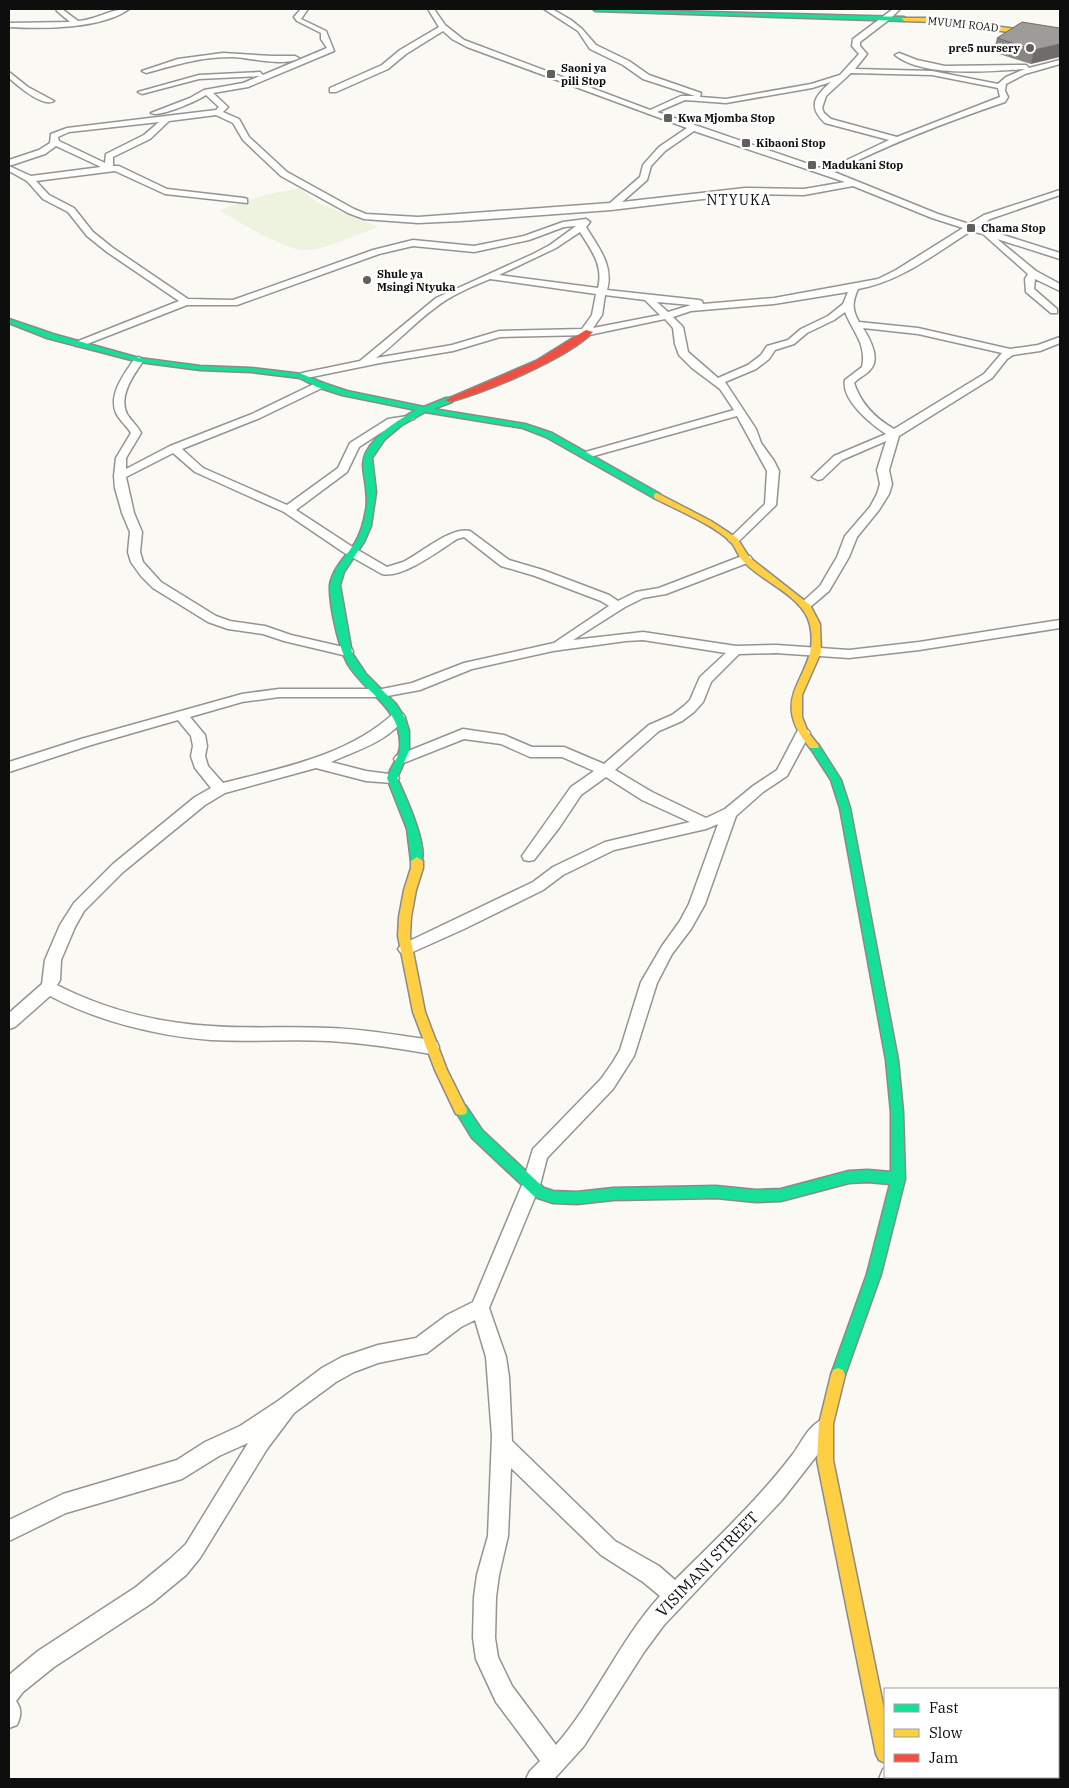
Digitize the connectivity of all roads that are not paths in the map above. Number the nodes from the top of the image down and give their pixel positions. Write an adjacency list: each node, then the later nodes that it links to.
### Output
1 (126, 9): 12 (street)
2 (305, 9): 17 (street)
3 (431, 9): 14 (street)
4 (547, 9): 30 (street)
5 (595, 9): 6 (street, MVUMI ROAD)
6 (623, 9): 8 (street, MVUMI ROAD)
7 (59, 10): 12 (street)
8 (715, 10): 9 (street, MVUMI ROAD)
9 (735, 11): 11 (street, MVUMI ROAD)
10 (894, 13): 11 (street, MVUMI ROAD); 15 (street); 16 (street, MVUMI ROAD)
11 (843, 16): 15 (street)
12 (77, 24): 13 (street)
13 (9, 25)
14 (442, 28): 27 (street); 33 (street)
15 (873, 28): 22 (street)
16 (1060, 37)
17 (316, 56): 21 (street); 23 (street)
18 (899, 56): 20 (street)
19 (1060, 62): 20 (street)
20 (1048, 65): 26 (street)
21 (146, 71)
22 (850, 71): 25 (street); 26 (street)
23 (271, 73): 28 (street); 29 (street)
24 (9, 74): 31 (street)
25 (842, 78): 30 (street); 37 (street)
26 (1002, 87): 37 (street)
27 (333, 90)
28 (142, 92)
29 (206, 92): 32 (street); 35 (street)
30 (706, 99): 33 (street)
31 (50, 101)
32 (216, 112): 34 (street); 47 (street)
33 (648, 112): 36 (street)
34 (165, 118): 35 (street); 41 (street)
35 (123, 124): 38 (street)
36 (693, 128): 42 (street); 47 (street)
37 (898, 140): 42 (street)
38 (55, 142): 39 (street); 41 (street)
39 (9, 163)
40 (9, 168): 43 (street)
41 (109, 168): 43 (street); 46 (street)
42 (826, 173): 44 (street)
43 (30, 179): 58 (street)
44 (854, 183): 47 (street); 49 (street)
45 (1060, 192): 49 (street)
46 (244, 201)
47 (615, 205): 48 (street)
48 (583, 224): 53 (street); 56 (street); 58 (street)
49 (970, 228): 50 (street); 54 (street)
50 (983, 232): 51 (street); 52 (street)
51 (1060, 256)
52 (1033, 274): 55 (street); 61 (street)
53 (490, 277): 56 (street); 70 (street)
54 (854, 288): 59 (street); 60 (street)
55 (1060, 288)
56 (602, 292): 57 (street); 65 (street)
57 (648, 298): 60 (street); 62 (street)
58 (186, 302): 67 (street)
59 (848, 305): 64 (street); 72 (street)
60 (730, 306): 62 (street)
61 (1054, 311)
62 (668, 316): 65 (street); 72 (street)
63 (9, 321): 67 (street)
64 (858, 325): 68 (street); 77 (street)
65 (587, 332): 70 (street); 74 (street)
66 (1060, 340): 68 (street)
67 (79, 344): 69 (street)
68 (1010, 352): 77 (street)
69 (139, 360): 71 (street); 80 (street)
70 (362, 363): 71 (street)
71 (302, 376): 73 (street)
72 (717, 382): 75 (street)
73 (320, 385): 74 (street); 78 (street)
74 (424, 410): 76 (street); 79 (street)
75 (739, 412): 79 (street); 83 (street)
76 (410, 417): 82 (street); 84 (street)
77 (894, 434): 81 (street); 86 (street)
78 (174, 448): 80 (street); 82 (street)
79 (586, 455): 83 (street)
80 (120, 476): 91 (street)
81 (818, 477)
82 (288, 510): 84 (street)
83 (734, 540): 85 (street)
84 (355, 552): 87 (street); 91 (street)
85 (746, 559): 86 (street); 87 (street)
86 (805, 605): 92 (street)
87 (617, 606): 89 (street)
88 (1060, 624): 92 (street)
89 (553, 647): 90 (street); 93 (street)
90 (736, 650): 92 (street); 100 (street)
91 (347, 652): 93 (street)
92 (816, 652): 96 (street)
93 (382, 693): 94 (street); 95 (street)
94 (181, 715): 99 (street); 102 (street)
95 (398, 717): 97 (street); 98 (street)
96 (803, 733): 103 (street); 110 (street)
97 (401, 759): 100 (street); 101 (street)
98 (316, 763): 101 (street); 102 (street)
99 (9, 767)
100 (606, 771): 104 (street); 105 (street)
101 (392, 778): 106 (street)
102 (220, 789): 107 (street)
103 (730, 813): 104 (street); 111 (street)
104 (706, 824): 106 (street)
105 (529, 856)
106 (406, 949): 109 (street)
107 (48, 988): 108 (street); 109 (street)
108 (9, 1022)
109 (431, 1047): 111 (street)
110 (898, 1179): 111 (street); 114 (street)
111 (532, 1185): 112 (street)
112 (480, 1308): 113 (street); 115 (street)
113 (287, 1406): 116 (street); 118 (street)
114 (826, 1424): 117 (street, VISIMANI STREET); 121 (street)
115 (501, 1444): 117 (street); 122 (street)
116 (9, 1531)
117 (675, 1594): 122 (street, VISIMANI STREET)
118 (9, 1693)
119 (9, 1710): 120 (street)
120 (9, 1717)
121 (884, 1750)
122 (556, 1763): 123 (street, VISIMANI STREET)
123 (538, 1779)

